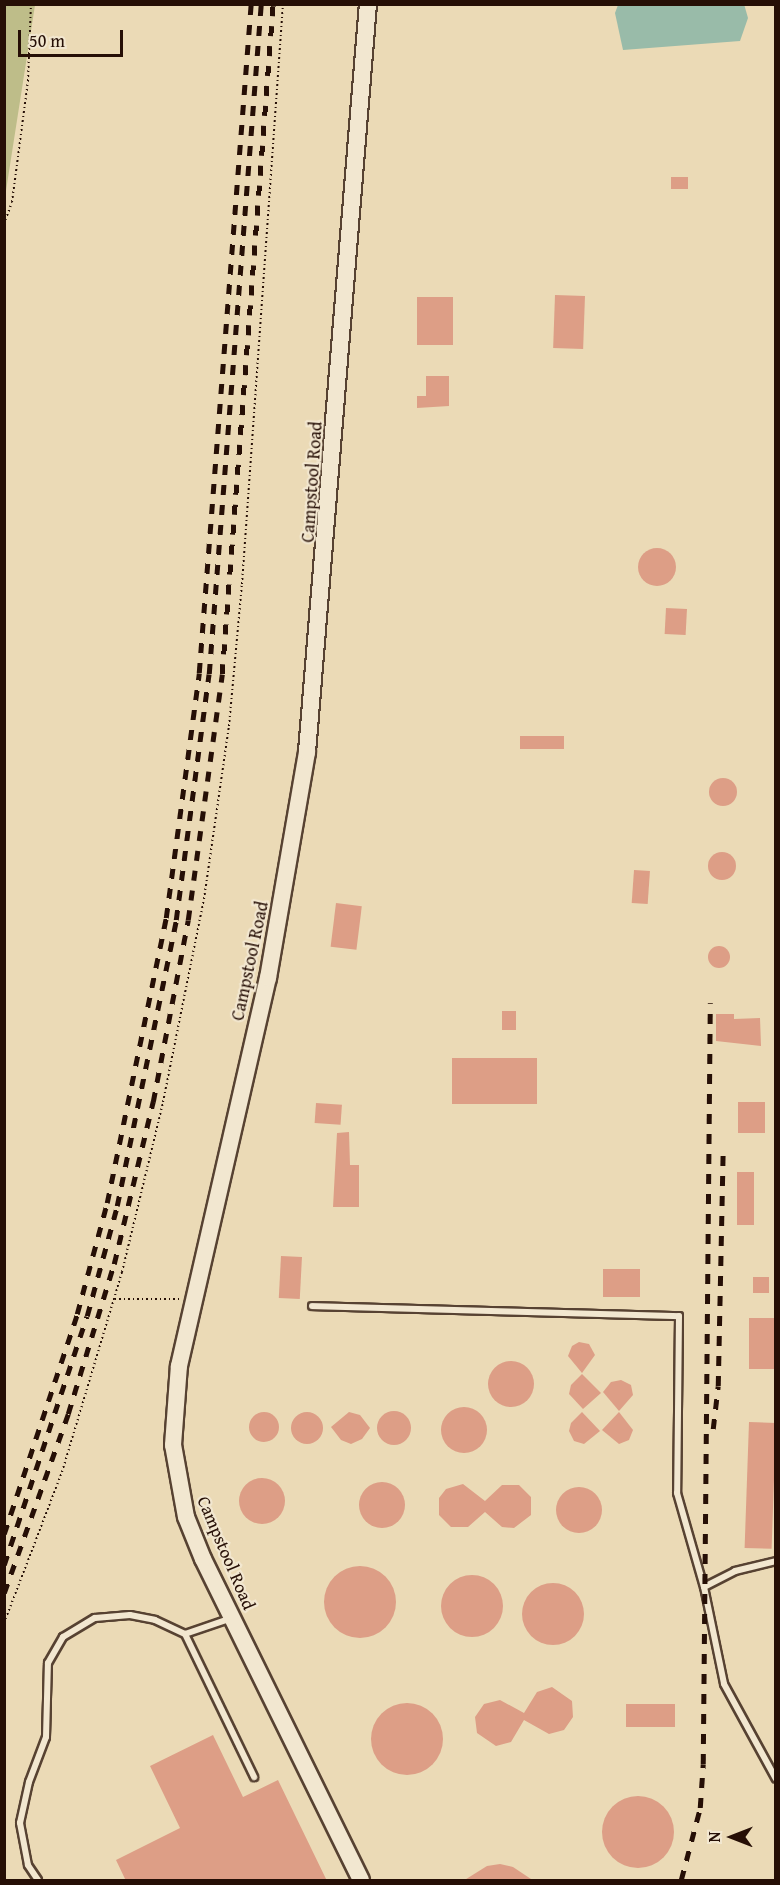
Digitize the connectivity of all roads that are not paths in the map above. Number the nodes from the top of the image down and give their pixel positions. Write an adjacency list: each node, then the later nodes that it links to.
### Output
1 (368, 4): 5 (main road, Campstool Road)
2 (312, 1306): 4 (lane)
3 (776, 1561): 4 (lane)
4 (704, 1587): 8 (lane)
5 (232, 1618): 6 (lane); 10 (main road, Campstool Road)
6 (185, 1634): 7 (lane); 9 (lane)
7 (254, 1777)
8 (776, 1779)
9 (38, 1881)
10 (361, 1881)

